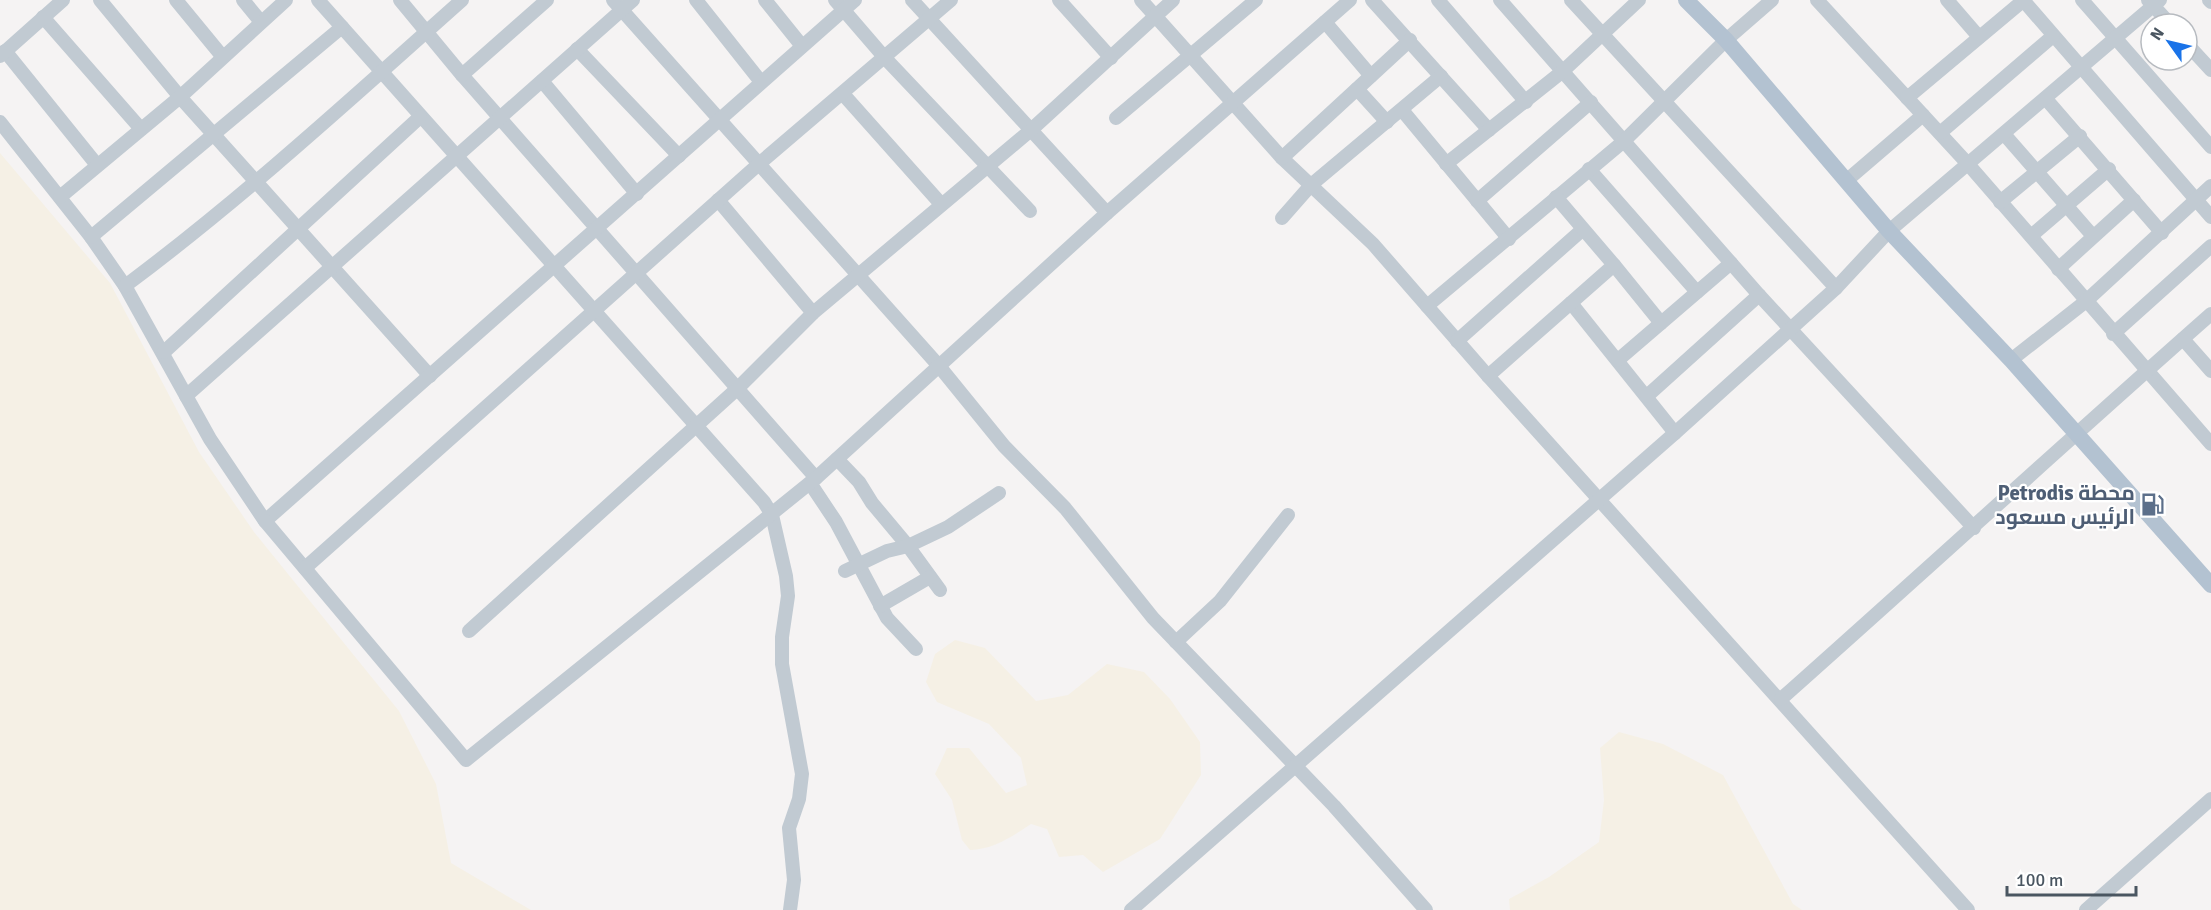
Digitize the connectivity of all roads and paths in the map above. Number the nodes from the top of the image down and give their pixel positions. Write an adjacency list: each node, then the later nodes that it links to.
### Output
1 (63, 0): 36 (street)
2 (100, 0): 67 (street)
3 (176, 0): 51 (street)
4 (243, 0): 38 (street)
5 (285, 0): 38 (street)
6 (318, 0): 40 (street)
7 (400, 0): 41 (street)
8 (462, 0): 41 (street)
9 (548, 0): 60 (street)
10 (633, 0): 33 (street)
11 (696, 0): 64 (street)
12 (765, 0): 48 (street)
13 (855, 0): 34 (street)
14 (912, 0): 37 (street)
15 (951, 0): 37 (street)
16 (1059, 0): 55 (street)
17 (1141, 0): 35 (street)
18 (1173, 0): 35 (street)
19 (1256, 0): 52 (street)
20 (1350, 0): 39 (street)
21 (1372, 0): 46 (street)
22 (1438, 0): 70 (street)
23 (1500, 0): 58 (street)
24 (1572, 0): 42 (street)
25 (1640, 0): 42 (street)
26 (1686, 0): 47 (main road)
27 (1772, 0): 47 (street)
28 (1817, 0): 68 (street)
29 (1947, 0): 44 (street)
30 (2023, 0): 43 (street); 44 (street)
31 (2082, 0): 45 (street)
32 (2154, 2): 45 (street)
33 (618, 5): 49 (street); 79 (street)
34 (840, 5): 48 (street); 54 (street)
35 (1156, 15): 52 (street); 55 (street)
36 (43, 17): 50 (street); 82 (street)
37 (929, 19): 54 (street); 83 (street)
38 (261, 22): 51 (street)
39 (1325, 22): 61 (street); 73 (street)
40 (342, 27): 59 (street); 87 (street)
41 (427, 31): 59 (street); 60 (street)
42 (1603, 34): 58 (street); 72 (street)
43 (2053, 36): 56 (street); 85 (street)
44 (1979, 37): 68 (street)
45 (2116, 38): 56 (street); 90 (street)
46 (1410, 40): 61 (street); 62 (street)
47 (1726, 40): 72 (street); 102 (main road)
48 (802, 46): 64 (street)
49 (577, 49): 63 (street); 91 (street)
50 (2, 53): 97 (street)
51 (222, 56): 67 (street)
52 (1190, 56): 73 (street); 78 (street)
53 (2199, 57): 57 (street)
54 (885, 58): 66 (street); 98 (street)
55 (1111, 58): 83 (street)
56 (2081, 68): 69 (street); 109 (street)
57 (2211, 70)
58 (1563, 71): 70 (street); 71 (street)
59 (379, 72): 76 (street); 103 (street)
60 (462, 75): 77 (street)
61 (1371, 76): 65 (street)
62 (1441, 76): 74 (street); 84 (street)
63 (542, 81): 77 (street); 106 (street)
64 (761, 82): 79 (street)
65 (1357, 89): 81 (street); 93 (street)
66 (843, 94): 94 (street); 114 (street)
67 (180, 97): 82 (street); 87 (street)
68 (1907, 98): 75 (street)
69 (2046, 99): 86 (street); 88 (street)
70 (1526, 102): 84 (street)
71 (1591, 102): 89 (street); 112 (street)
72 (1665, 102): 89 (street); 138 (street)
73 (1232, 104): 93 (street); 117 (street)
74 (1402, 110): 81 (street); 95 (street)
75 (1923, 116): 85 (street); 102 (street)
76 (420, 117): 92 (street); 120 (street)
77 (500, 117): 92 (street); 121 (street)
78 (1116, 118)
79 (719, 120): 91 (street); 94 (street)
80 (0, 122): 107 (street)
81 (1387, 122): 104 (street)
82 (141, 129): 97 (street)
83 (1031, 130): 98 (street); 117 (street)
84 (1489, 130): 95 (street)
85 (1940, 133): 96 (street)
86 (2004, 134): 96 (street); 101 (street)
87 (215, 135): 103 (street); 127 (street)
88 (2080, 136): 100 (street); 101 (street)
89 (1624, 141): 99 (street); 130 (street)
90 (2211, 147)
91 (679, 156): 106 (street)
92 (455, 157): 132 (street); 133 (street)
93 (1282, 158): 104 (street)
94 (760, 163): 110 (street); 136 (street)
95 (1446, 164): 112 (street)
96 (1968, 164): 113 (street); 123 (street)
97 (97, 165): 107 (street)
98 (986, 166): 114 (street); 116 (street)
99 (1589, 169): 108 (street); 139 (street)
100 (2109, 169): 111 (street); 115 (street)
101 (2036, 171): 113 (street); 115 (street)
102 (1846, 181): 123 (main road)
103 (255, 182): 120 (street); 137 (street)
104 (1311, 185): 119 (street); 143 (street)
105 (2211, 186): 109 (street)
106 (637, 194): 121 (street)
107 (60, 197): 127 (street)
108 (1556, 197): 122 (street); 128 (street)
109 (2196, 199): 118 (street); 124 (street)
110 (718, 200): 135 (street); 145 (street)
111 (2134, 200): 124 (street); 125 (street)
112 (1477, 201): 128 (street)
113 (2000, 202): 126 (street)
114 (941, 204): 136 (street)
115 (2066, 207): 125 (street); 126 (street)
116 (1030, 211)
117 (1107, 213): 155 (street)
118 (2211, 217)
119 (1282, 218)
120 (297, 228): 132 (street); 152 (street)
121 (598, 229): 133 (street); 135 (street)
122 (1582, 230): 131 (street); 151 (street)
123 (1889, 231): 138 (street); 154 (main road)
124 (2162, 233): 141 (street)
125 (2092, 235): 134 (street)
126 (2031, 236): 134 (street)
127 (91, 237): 137 (street)
128 (1509, 239): 143 (street)
129 (2211, 246): 149 (street)
130 (1731, 263): 139 (street); 140 (street)
131 (1614, 265): 142 (street); 147 (street)
132 (332, 267): 158 (street); 161 (street)
133 (554, 268): 144 (street); 158 (street)
134 (2058, 268): 141 (street)
135 (637, 273): 144 (street); 160 (street)
136 (858, 276): 145 (street); 155 (street)
137 (125, 286): 152 (street)
138 (1836, 288): 148 (street)
139 (1697, 292): 147 (street)
140 (1759, 295): 148 (street); 162 (street)
141 (2085, 302): 149 (street); 154 (street)
142 (1571, 303): 153 (street); 159 (street)
143 (1427, 306): 151 (street)
144 (593, 312): 163 (street); 177 (street)
145 (813, 313): 160 (street)
146 (2211, 314): 150 (street)
147 (1661, 323): 153 (street)
148 (1791, 330): 165 (street); 174 (street)
149 (2113, 334): 156 (street)
150 (2183, 339): 156 (street); 157 (street)
151 (1457, 341): 159 (street)
152 (164, 352): 161 (street)
153 (1618, 360): 162 (street)
154 (2011, 360): 164 (main road)
155 (939, 366): 167 (street); 184 (street)
156 (2147, 371): 164 (street); 166 (street)
157 (2211, 371)
158 (430, 376): 173 (street)
159 (1488, 376): 170 (street)
160 (738, 388): 163 (street); 168 (street)
161 (186, 396): 173 (street)
162 (1647, 396): 165 (street)
163 (695, 427): 171 (street); 183 (street)
164 (2075, 432): 174 (street); 180 (main road)
165 (1675, 434): 170 (street)
166 (2211, 444)
167 (837, 459): 168 (street); 175 (street)
168 (813, 480): 171 (street); 176 (street)
169 (999, 494): 175 (street)
170 (1599, 498): 186 (street); 187 (street)
171 (772, 515): 177 (street); 189 (street)
172 (1288, 515): 184 (street)
173 (265, 521): 177 (street)
174 (1974, 528): 186 (street)
175 (908, 546): 176 (street); 179 (street)
176 (860, 564): 178 (street); 182 (street)
177 (305, 568)
178 (846, 571)
179 (930, 577): 181 (street); 182 (street)
180 (2211, 585)
181 (940, 590)
182 (880, 606): 185 (street)
183 (469, 631)
184 (1176, 642): 187 (street)
185 (916, 649)
186 (1781, 699): 192 (street)
187 (1295, 767): 190 (street); 191 (street)
188 (2211, 799): 193 (street)
189 (790, 910)
190 (1131, 910)
191 (1426, 910)
192 (1968, 910)
193 (2086, 910)

